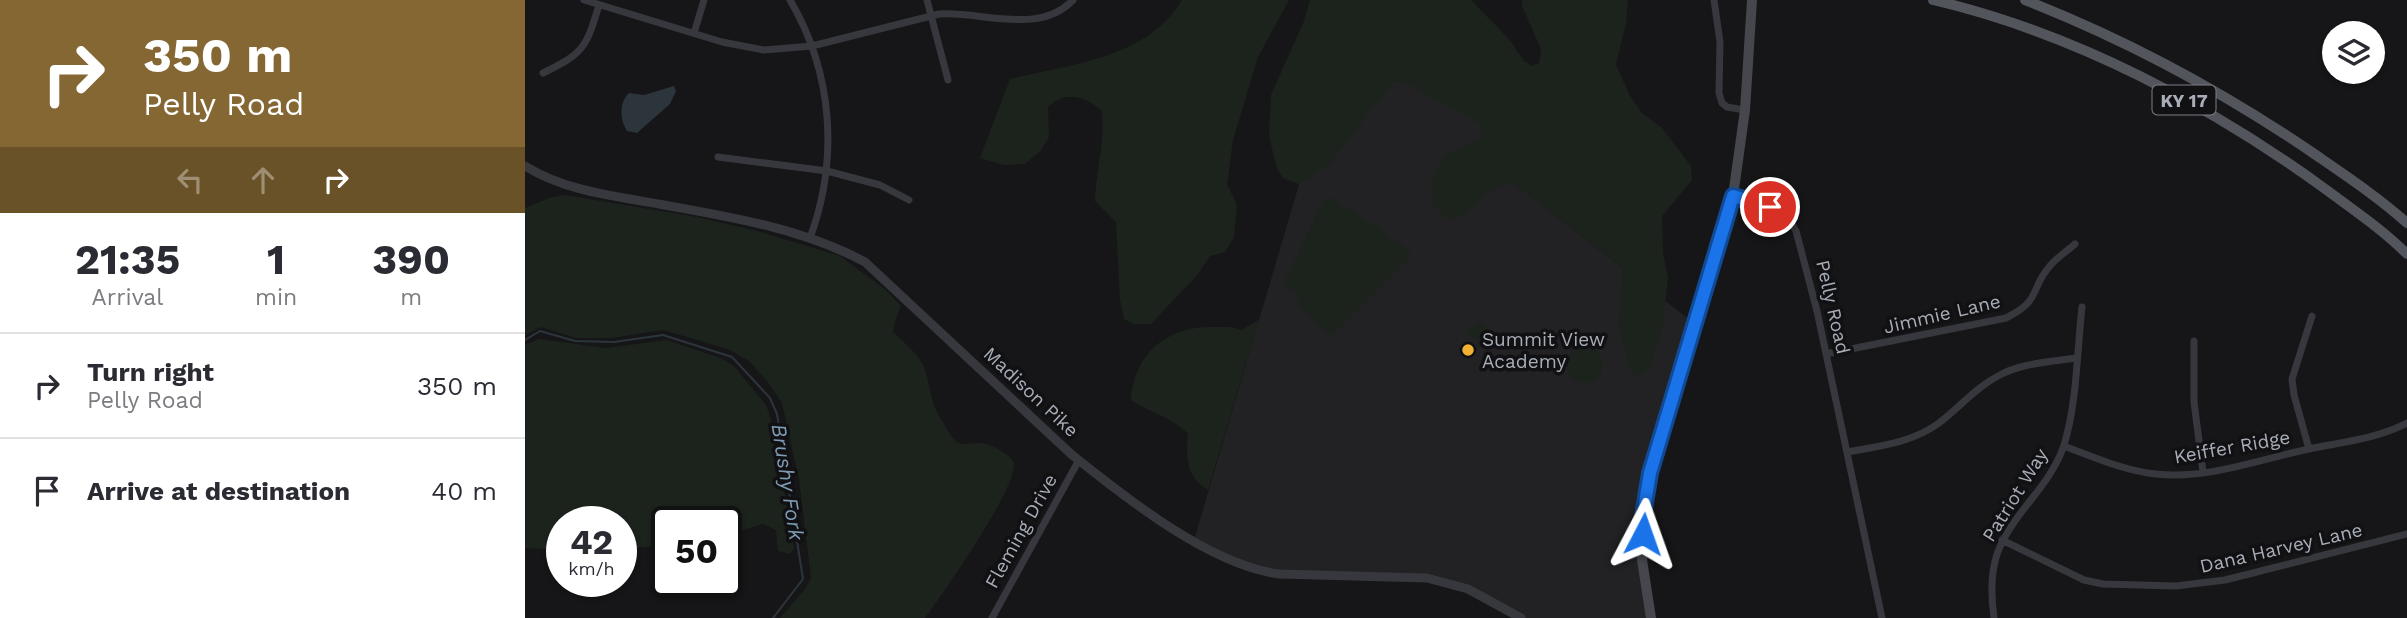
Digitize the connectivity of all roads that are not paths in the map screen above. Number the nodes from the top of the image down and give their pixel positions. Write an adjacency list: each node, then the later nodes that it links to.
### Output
1 (584, 0): 10 (street)
2 (704, 0): 12 (street)
3 (790, 0): 13 (street)
4 (927, 0): 11 (street)
5 (1073, 0): 11 (street)
6 (1714, 0): 16 (street)
7 (1752, 0): 16 (main road)
8 (1933, 0): 25 (main road, KY 17)
9 (2025, 0): 22 (main road, KY 17)
10 (599, 5): 12 (street); 14 (street)
11 (932, 16): 13 (street); 15 (street)
12 (694, 33): 13 (street)
13 (812, 46): 19 (street)
14 (543, 73)
15 (948, 80)
16 (1745, 110): 20 (main road)
17 (718, 157): 19 (street)
18 (525, 166): 23 (street, Madison Pike)
19 (827, 171): 21 (street); 23 (street)
20 (1733, 196): 29 (street, Pelly Road); 41 (main road)
21 (909, 200)
22 (2407, 223)
23 (810, 239): 35 (street, Madison Pike)
24 (2075, 244): 29 (street, Jimmie Lane)
25 (2407, 254)
26 (2082, 307): 30 (street, Patriot Way)
27 (2312, 316): 33 (street)
28 (2194, 341): 36 (street)
29 (1826, 354): 34 (street, Pelly Road)
30 (2076, 358): 32 (street, Patriot Way); 34 (street)
31 (2407, 423): 33 (street, Keiffer Ridge)
32 (2064, 446): 36 (street, Keiffer Ridge); 38 (street, Patriot Way)
33 (2309, 449): 36 (street, Keiffer Ridge)
34 (1847, 452): 42 (street, Pelly Road)
35 (1079, 460): 39 (street, Fleming Drive); 40 (street, Madison Pike)
36 (2203, 472)
37 (2407, 534): 38 (street, Dana Harvey Lane)
38 (2002, 540): 43 (street, Patriot Way)
39 (992, 618)
40 (1521, 618)
41 (1651, 618)
42 (1882, 618)
43 (1994, 618)

